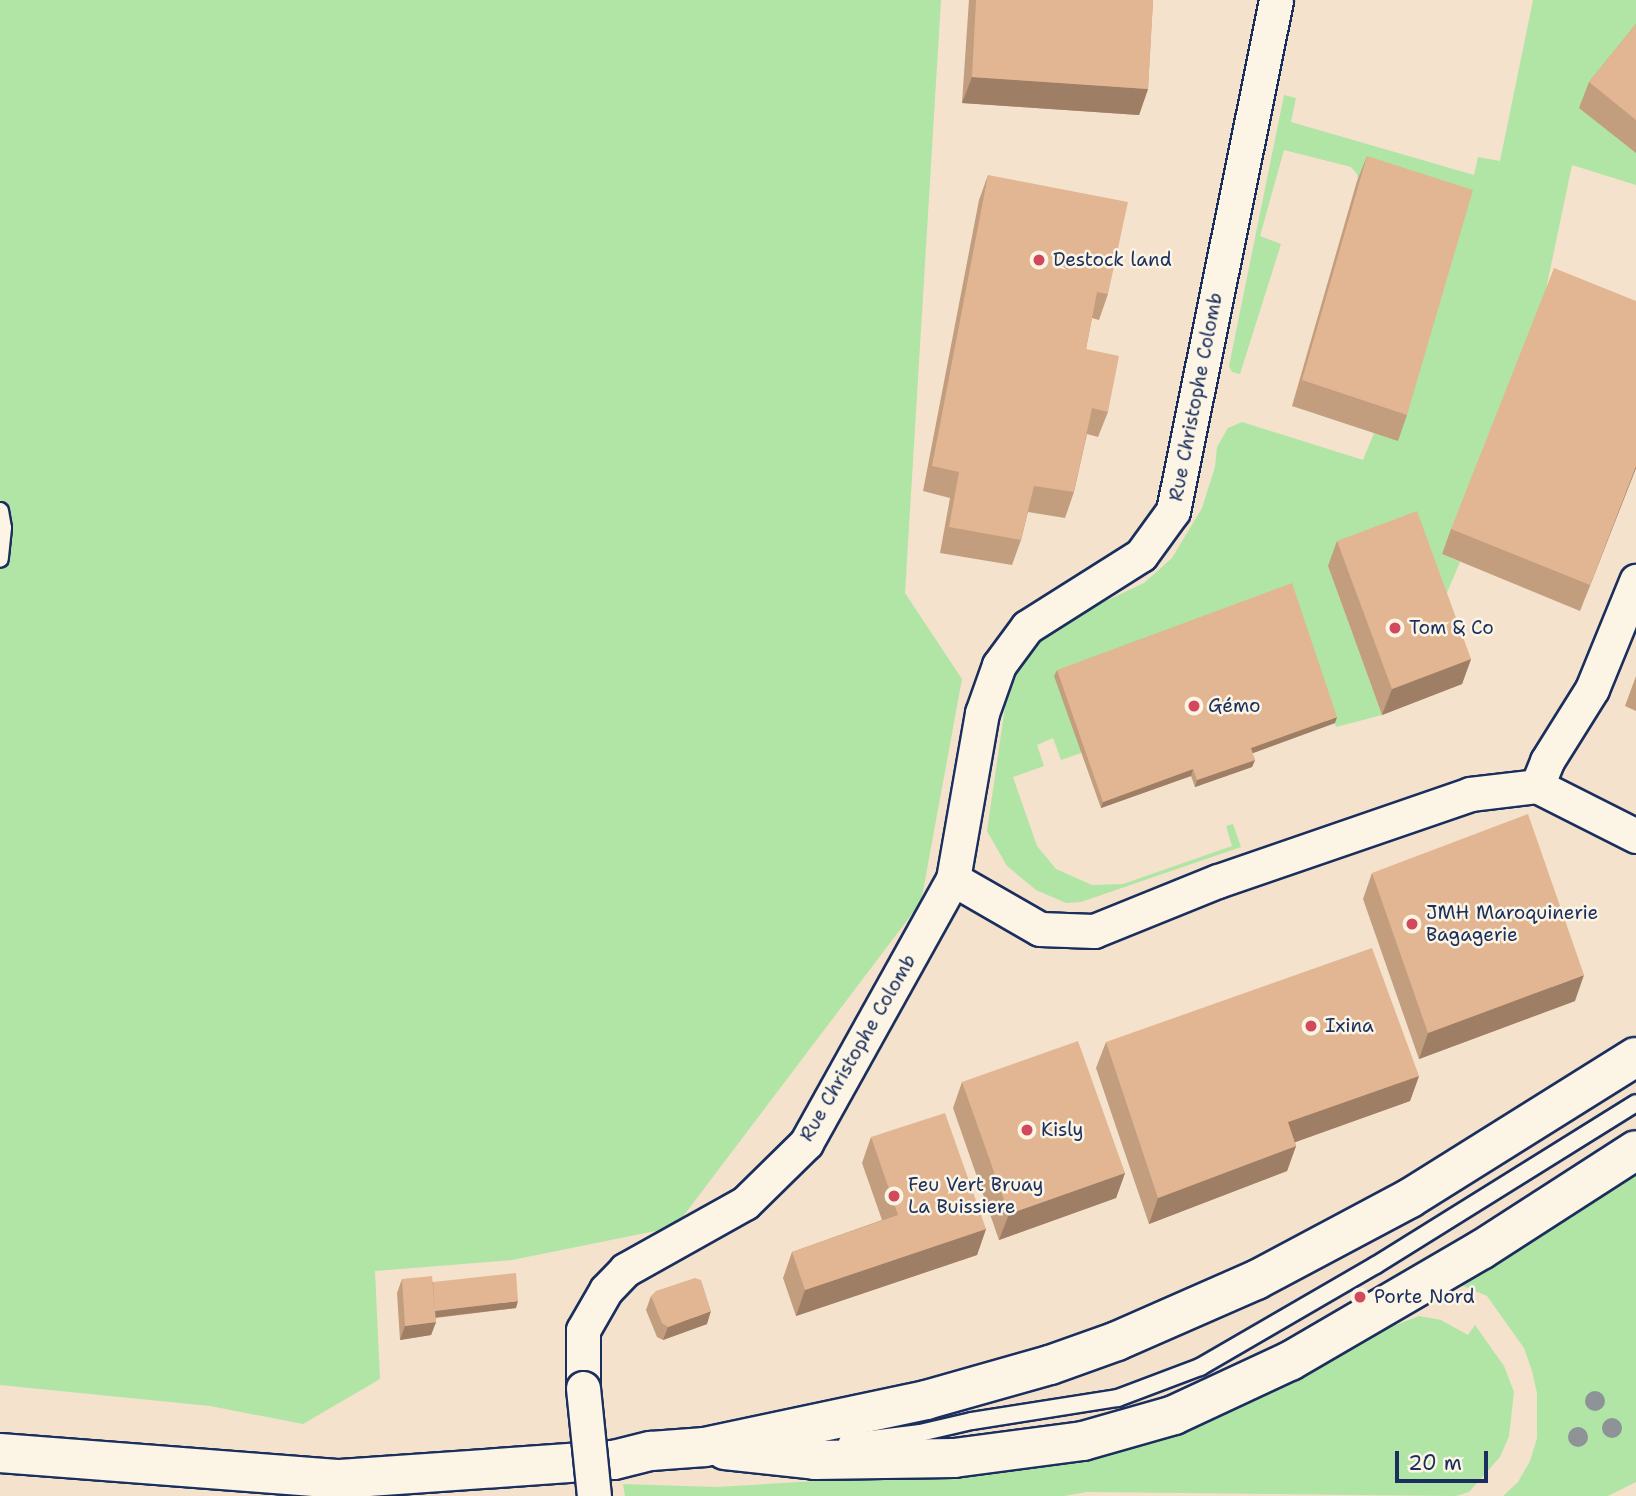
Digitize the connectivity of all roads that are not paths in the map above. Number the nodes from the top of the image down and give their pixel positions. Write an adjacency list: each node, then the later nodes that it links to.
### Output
1 (1276, 0): 7 (street, Rue Christophe Colomb)
2 (0, 512): 3 (lane)
3 (0, 559)
4 (1636, 581): 5 (street)
5 (1536, 786): 6 (street); 7 (street)
6 (1635, 836)
7 (953, 879): 16 (street, Rue Christophe Colomb, bridge)
8 (1636, 1057): 11 (main road)
9 (1636, 1103): 12 (lane)
10 (1636, 1150): 15 (main road)
11 (865, 1412): 12 (lane); 13 (main road)
12 (972, 1421): 15 (lane)
13 (705, 1447): 14 (main road); 15 (main road)
14 (0, 1453)
15 (750, 1455)
16 (594, 1496)

